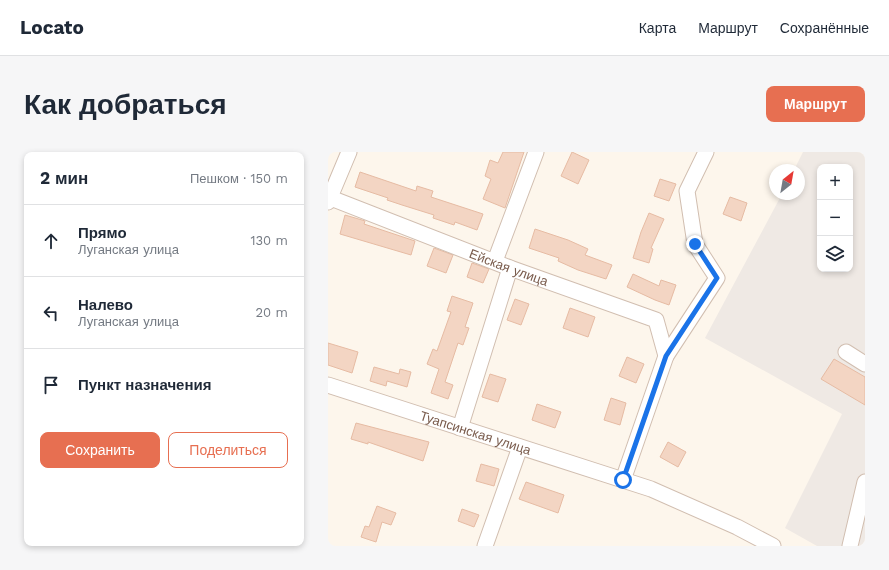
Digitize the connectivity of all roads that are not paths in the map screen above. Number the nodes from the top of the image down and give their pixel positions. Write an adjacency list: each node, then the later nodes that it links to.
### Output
1 (349, 152): 4 (street)
2 (536, 152): 5 (street)
3 (706, 152): 8 (street)
4 (328, 199): 5 (street, Ейская улица)
5 (495, 261): 6 (street, Ейская улица)
6 (510, 268): 8 (street, Ейская улица); 11 (street)
7 (846, 352): 9 (street)
8 (666, 356): 13 (street)
9 (865, 364)
10 (328, 385): 11 (street, Туапсинская улица)
11 (460, 428): 12 (street, Туапсинская улица)
12 (520, 447): 13 (street, Туапсинская улица); 15 (street)
13 (623, 480): 16 (street, Туапсинская улица)
14 (865, 482): 17 (street)
15 (485, 546)
16 (773, 546)
17 (850, 546)

